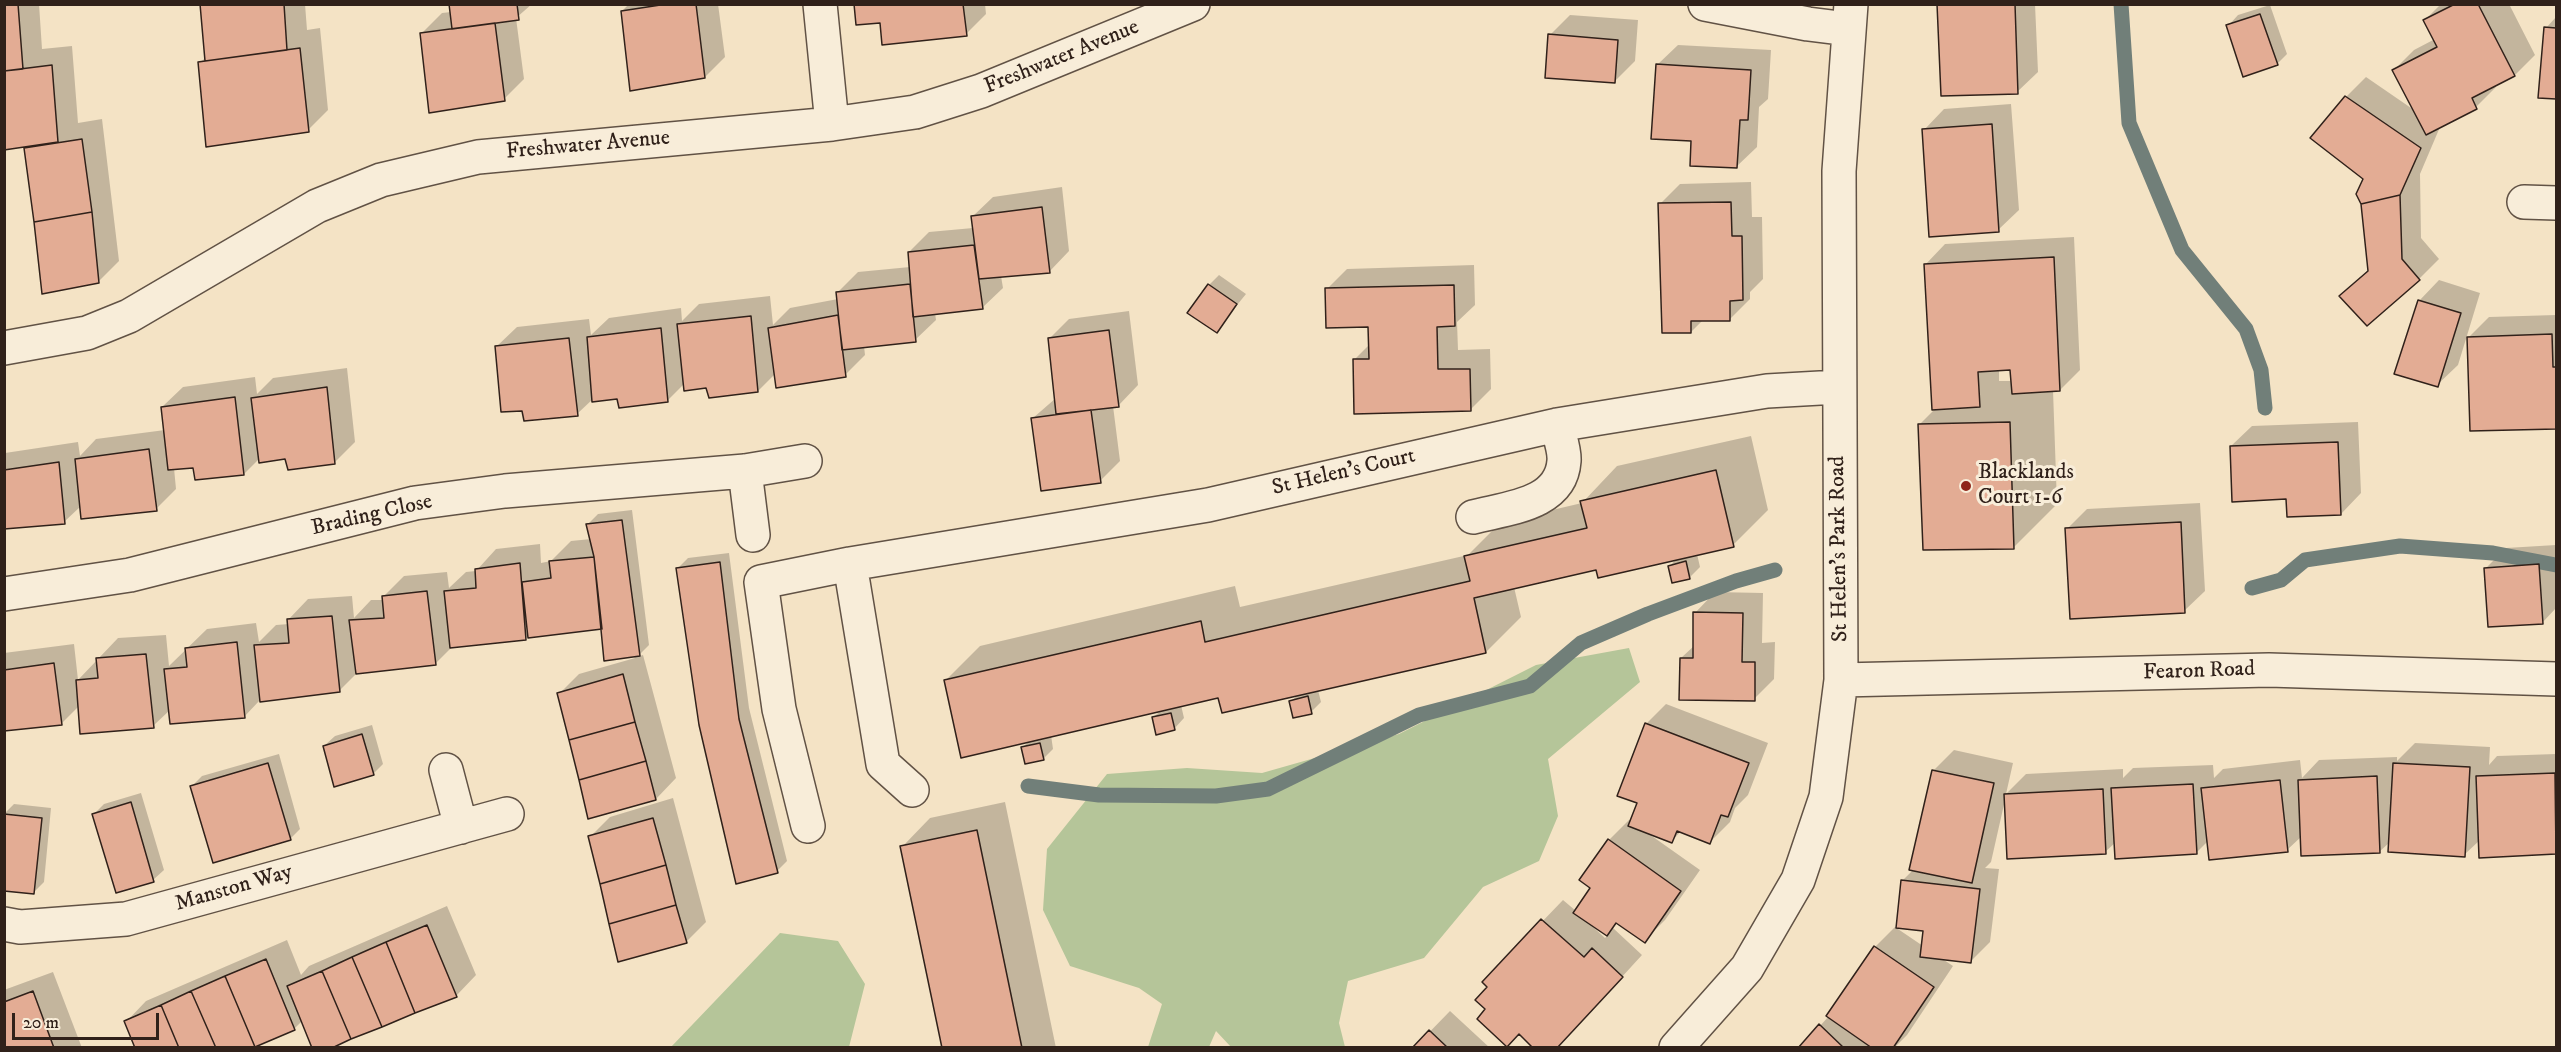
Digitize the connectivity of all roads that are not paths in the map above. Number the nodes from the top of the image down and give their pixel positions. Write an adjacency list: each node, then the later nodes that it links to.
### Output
1 (820, 4): 5 (street)
2 (1193, 4): 5 (street, Freshwater Avenue)
3 (1706, 4): 4 (street)
4 (1850, 16): 9 (street, St Helen's Park Road)
5 (832, 124): 8 (street, Freshwater Avenue)
6 (2524, 202): 7 (street)
7 (2556, 203)
8 (4, 348)
9 (1838, 387): 10 (street, St Helen's Court); 18 (street, St Helen's Park Road)
10 (1557, 425): 13 (street); 15 (street, St Helen's Court)
11 (805, 461): 12 (street, Brading Close)
12 (745, 471): 14 (street); 16 (street, Brading Close)
13 (1473, 517)
14 (753, 535)
15 (850, 564): 20 (street); 22 (street, St Helen's Court)
16 (4, 594)
17 (2556, 679): 18 (street, Fearon Road)
18 (1841, 680): 25 (street, St Helen's Park Road)
19 (446, 770): 23 (street)
20 (912, 790)
21 (507, 814): 23 (street, Manston Way)
22 (808, 826)
23 (461, 827): 24 (street, Manston Way)
24 (4, 924)
25 (1676, 1047)

